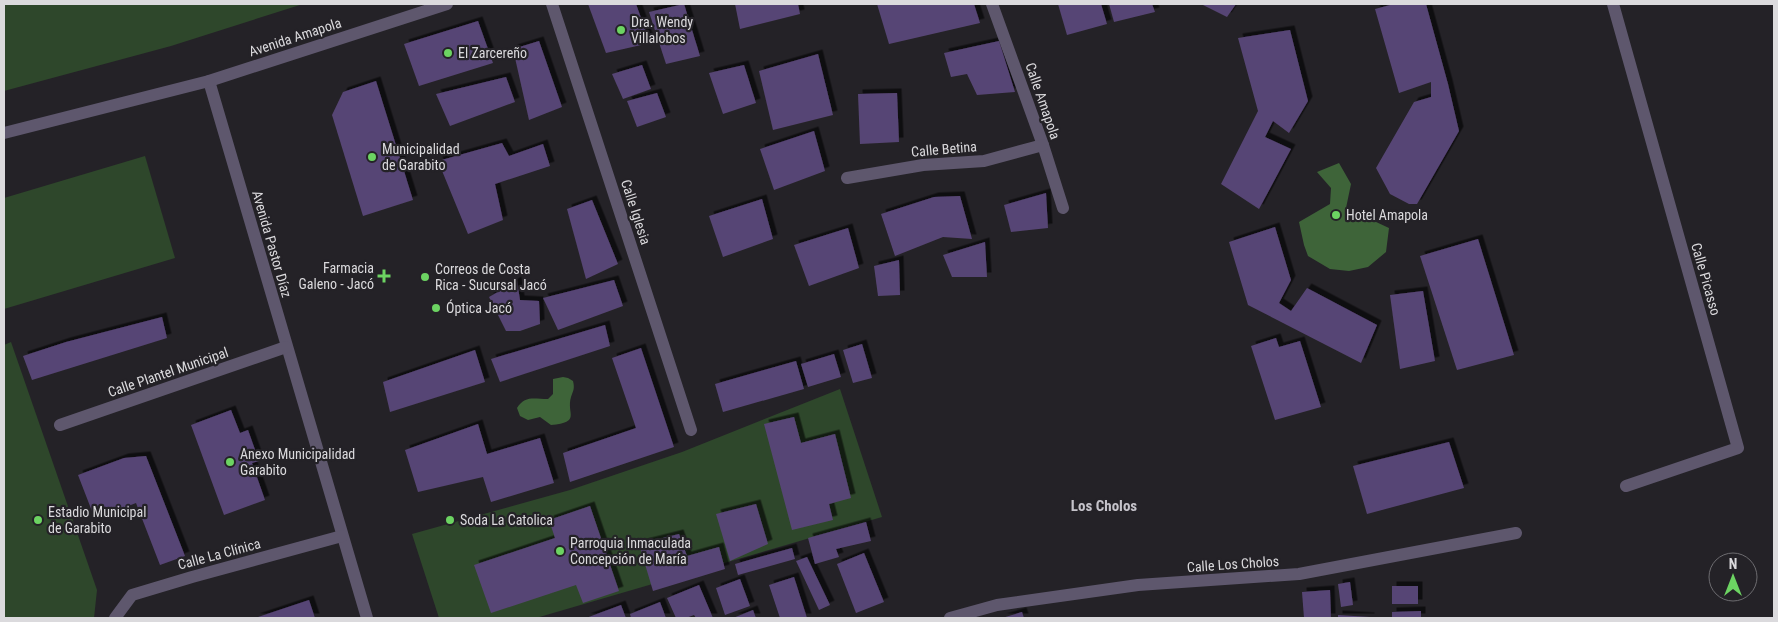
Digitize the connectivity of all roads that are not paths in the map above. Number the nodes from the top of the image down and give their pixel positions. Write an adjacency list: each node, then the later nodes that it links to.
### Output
1 (447, 4): 5 (street, Avenida Amapola)
2 (552, 4): 12 (street, Calle Iglesia)
3 (992, 4): 7 (street, Calle Amapola)
4 (1613, 4): 13 (street, Calle Picasso)
5 (209, 81): 6 (street); 10 (street, Avenida Pastor Díaz)
6 (4, 133)
7 (1043, 145): 8 (street, Calle Betina); 9 (street, Calle Amapola)
8 (847, 178)
9 (1063, 208)
10 (286, 347): 11 (street, Calle Plantel Municipal); 15 (street, Avenida Pastor Díaz)
11 (60, 425)
12 (691, 430)
13 (1626, 486)
14 (1516, 533): 18 (street, Calle Los Cholos)
15 (342, 536): 16 (street, Avenida Pastor Díaz); 17 (street, Calle La Clínica)
16 (369, 616)
17 (114, 618)
18 (950, 618)

